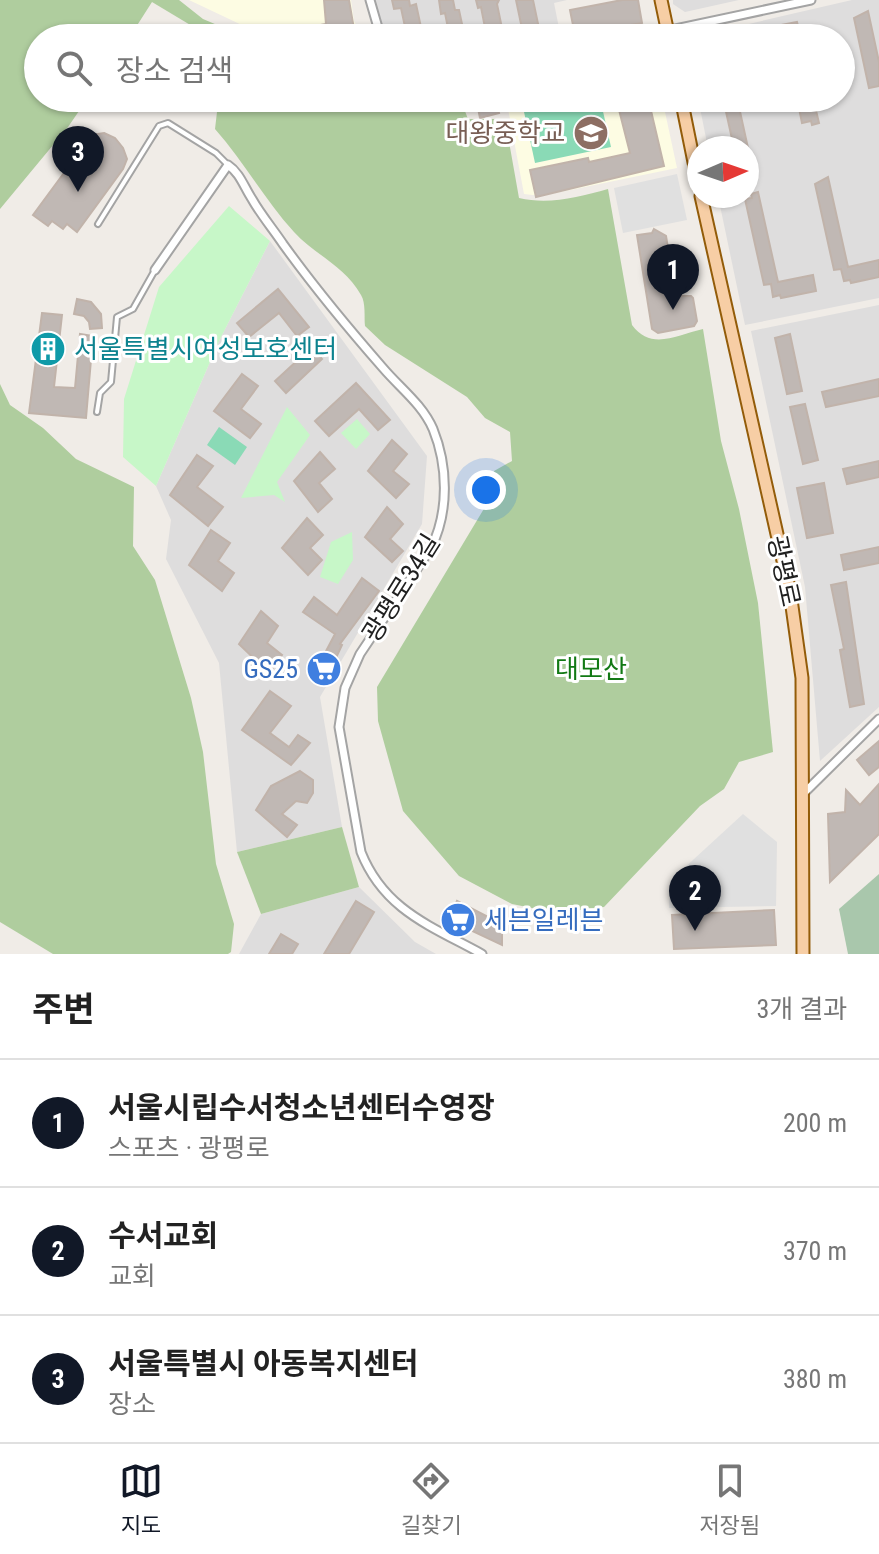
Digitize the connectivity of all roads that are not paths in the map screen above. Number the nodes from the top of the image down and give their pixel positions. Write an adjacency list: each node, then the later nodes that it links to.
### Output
1 (370, 0): 4 (street)
2 (661, 0): 5 (main road)
3 (811, 0): 6 (street)
4 (377, 24)
5 (667, 24)
6 (711, 24)
7 (684, 112): 8 (main road)
8 (689, 136)
9 (228, 165): 11 (lane); 12 (street); 16 (street, 광평로34길)
10 (704, 208): 15 (main road, 광평로)
11 (98, 224)
12 (155, 270): 13 (lane)
13 (97, 412)
14 (879, 719): 15 (street)
15 (804, 793): 17 (main road, 광평로)
16 (482, 954)
17 (803, 954)

